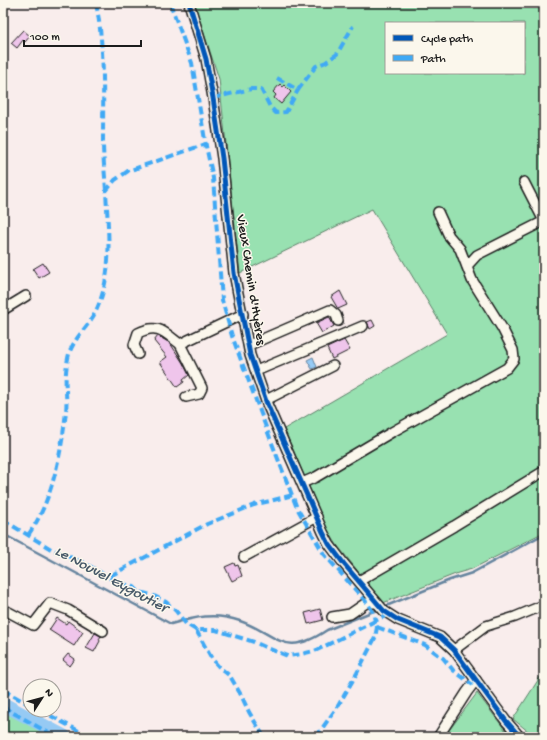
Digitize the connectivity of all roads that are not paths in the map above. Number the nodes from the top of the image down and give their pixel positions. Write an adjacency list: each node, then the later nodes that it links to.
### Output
1 (188, 3): 8 (street, Vieux Chemin d'Hyères)
2 (524, 182): 4 (street)
3 (438, 212): 5 (street)
4 (544, 221): 5 (street)
5 (467, 266): 19 (street)
6 (26, 296): 7 (street)
7 (3, 310)
8 (243, 314): 11 (street); 12 (street, Vieux Chemin d'Hyères)
9 (338, 322): 12 (street)
10 (363, 326): 15 (street)
11 (180, 344): 13 (street); 16 (street)
12 (249, 346): 15 (street, Vieux Chemin d'Hyères)
13 (138, 354)
14 (333, 366): 17 (street)
15 (256, 371): 17 (street, Vieux Chemin d'Hyères)
16 (186, 397)
17 (266, 400): 19 (street, Vieux Chemin d'Hyères)
18 (544, 471): 22 (street)
19 (302, 483): 20 (street, Vieux Chemin d'Hyères)
20 (317, 517): 21 (street); 22 (street, Vieux Chemin d'Hyères)
21 (244, 557)
22 (359, 581): 23 (street, Vieux Chemin d'Hyères)
23 (377, 603): 26 (street); 28 (street, Vieux Chemin d'Hyères)
24 (544, 605): 28 (street)
25 (3, 609): 27 (street)
26 (332, 617)
27 (103, 631)
28 (454, 650): 29 (street)
29 (476, 680): 30 (street); 31 (street)
30 (438, 737)
31 (520, 737)

